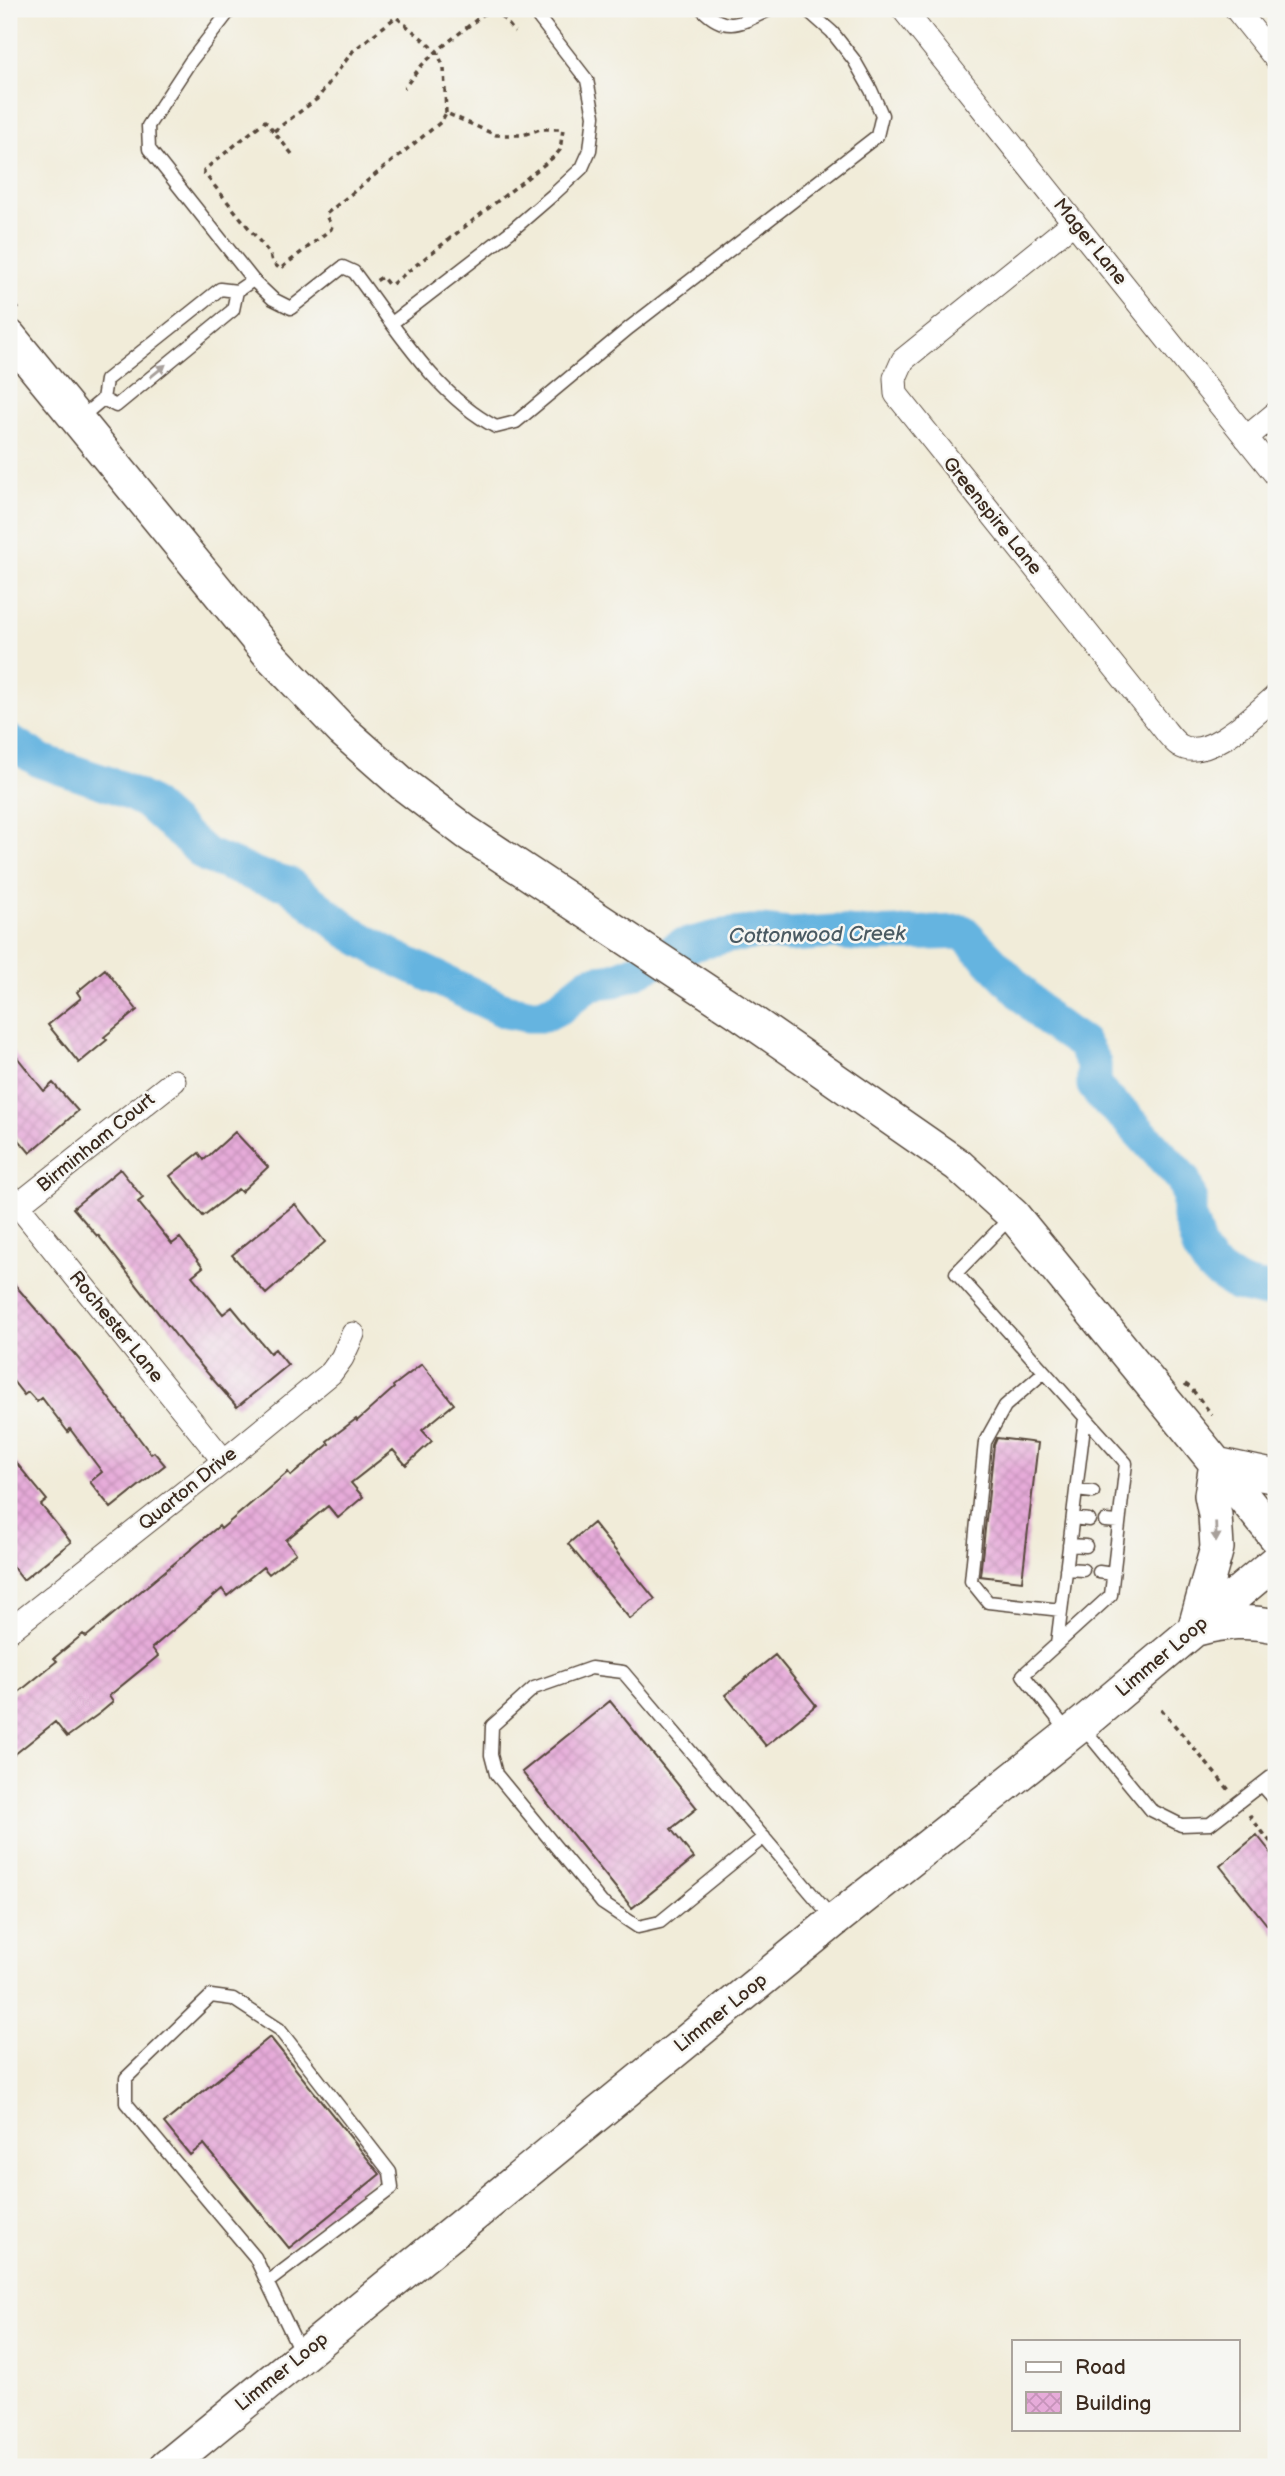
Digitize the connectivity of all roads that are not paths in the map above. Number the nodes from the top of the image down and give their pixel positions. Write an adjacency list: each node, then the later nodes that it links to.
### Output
1 (230, 9): 10 (lane)
2 (532, 9): 12 (lane)
3 (702, 9): 4 (lane)
4 (771, 9)
5 (806, 9): 12 (lane)
6 (903, 9): 9 (street, Mager Lane)
7 (1236, 9): 8 (street)
8 (1276, 60)
9 (1074, 222): 17 (street, Mager Lane); 19 (street, Greenspire Lane)
10 (253, 280): 11 (lane); 12 (lane)
11 (237, 291): 14 (lane); 14 (lane, one-way to 11)
12 (392, 323)
13 (17, 328): 16 (main road)
14 (103, 399): 16 (lane)
15 (1276, 413): 17 (street)
16 (78, 421): 22 (main road)
17 (1245, 438): 18 (street, Mager Lane)
18 (1276, 475)
19 (1276, 696)
20 (174, 1081): 21 (street, Birminham Court)
21 (13, 1200): 26 (street, Rochester Lane)
22 (1013, 1215): 24 (lane); 27 (main road)
23 (352, 1334): 26 (street, Quarton Drive)
24 (1044, 1372): 25 (lane); 43 (lane)
25 (1085, 1418): 29 (lane); 34 (lane)
26 (224, 1461): 45 (street, Quarton Drive)
27 (1216, 1464): 28 (main road); 35 (main road); 46 (main road, one-way to 46)
28 (1276, 1477)
29 (1076, 1490): 30 (lane); 31 (lane)
30 (1093, 1492)
31 (1073, 1518): 32 (lane); 36 (lane)
32 (1088, 1520)
33 (1105, 1521): 34 (lane)
34 (1119, 1522): 42 (lane)
35 (1276, 1537)
36 (1069, 1545): 37 (lane); 39 (lane)
37 (1086, 1546)
38 (1276, 1561): 46 (main road, Limmer Loop)
39 (1066, 1569): 40 (lane); 43 (lane)
40 (1083, 1570)
41 (1099, 1572): 42 (lane)
42 (1113, 1574): 47 (lane)
43 (1061, 1610): 47 (lane)
44 (1276, 1626): 46 (main road)
45 (9, 1630)
46 (1194, 1630): 48 (main road, Limmer Loop)
47 (1057, 1644): 48 (lane)
48 (1075, 1729): 50 (lane); 53 (main road, Limmer Loop)
49 (1276, 1773): 50 (lane)
50 (1261, 1785): 51 (lane)
51 (1276, 1802)
52 (764, 1837): 52 (lane); 53 (lane)
53 (835, 1920): 55 (main road, Limmer Loop)
54 (268, 2282): 54 (lane); 55 (lane)
55 (303, 2356): 56 (main road, Limmer Loop)
56 (166, 2467)

